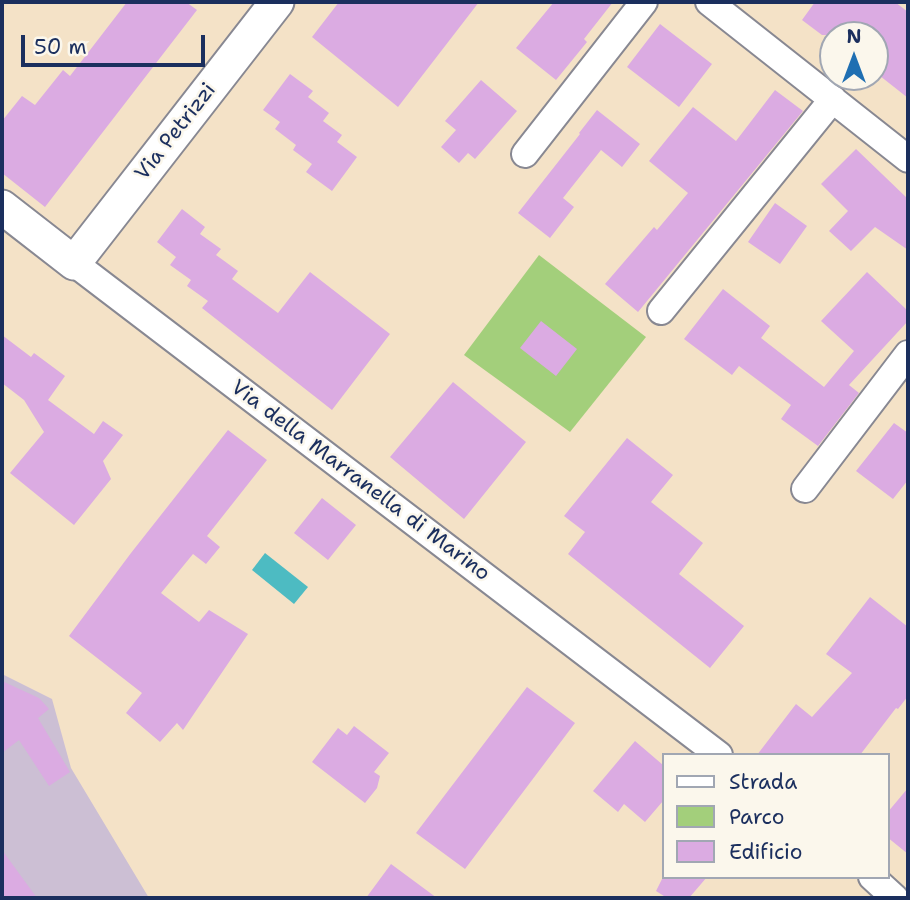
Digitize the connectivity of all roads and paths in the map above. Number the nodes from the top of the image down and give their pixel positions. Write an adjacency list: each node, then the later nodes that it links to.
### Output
1 (277, 2): 8 (street, Via Petrizzi)
2 (644, 2): 5 (street)
3 (709, 2): 4 (street)
4 (833, 99): 6 (street); 9 (street)
5 (526, 154)
6 (908, 159)
7 (2, 207): 8 (street, Via della Marranella di Marino)
8 (74, 263): 12 (street, Via della Marranella di Marino)
9 (661, 311)
10 (908, 354): 11 (street)
11 (805, 489)
12 (716, 753)
13 (874, 879): 14 (street)
14 (895, 898)

